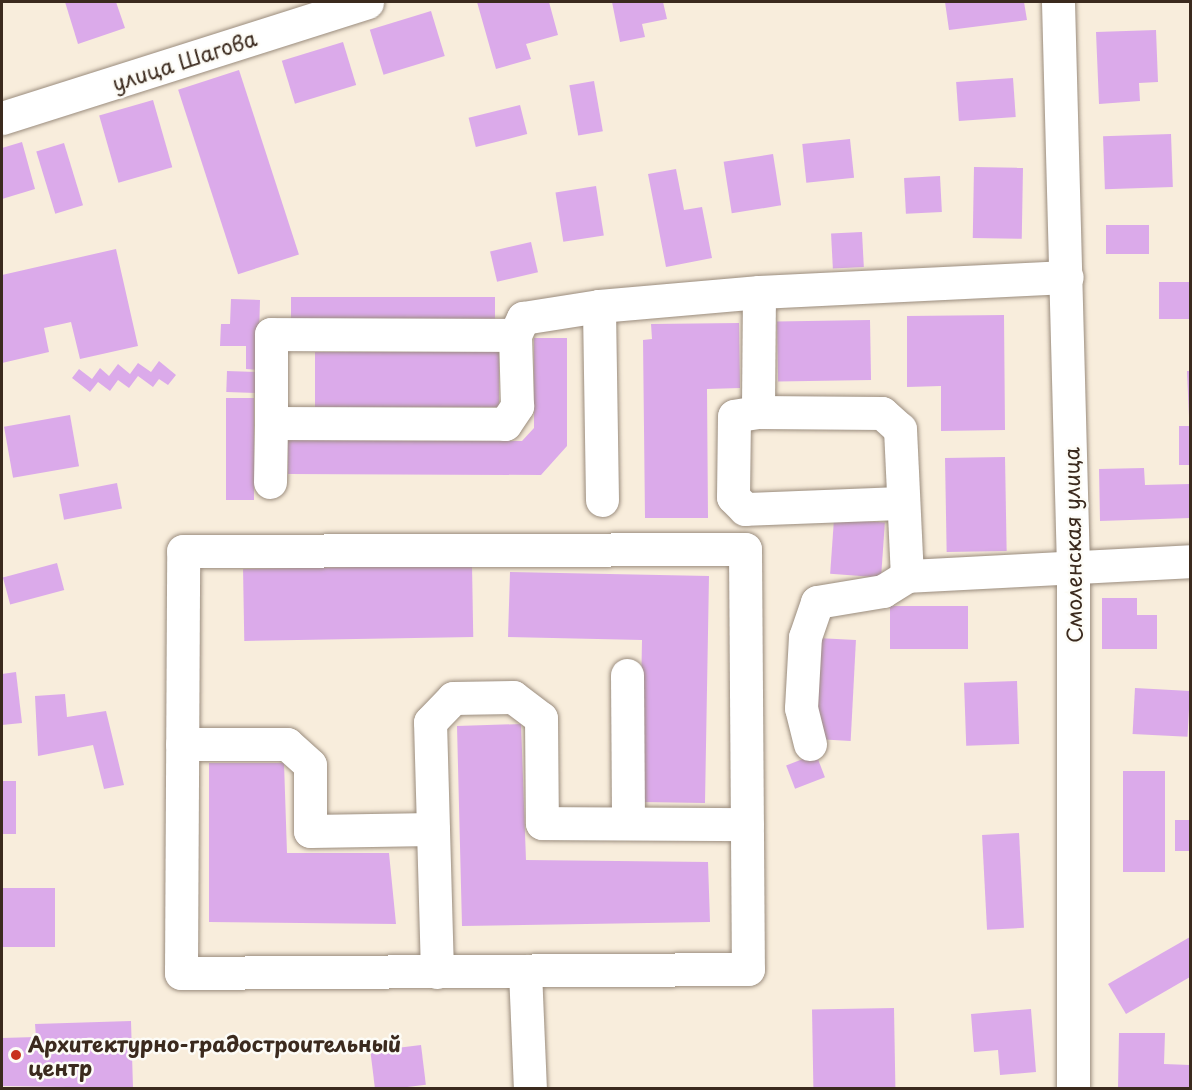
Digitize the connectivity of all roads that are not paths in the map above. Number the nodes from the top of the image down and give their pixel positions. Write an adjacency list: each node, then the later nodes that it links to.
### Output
1 (1058, 2): 4 (street, Смоленская улица)
2 (359, 3): 3 (street, улица Шагова)
3 (2, 118)
4 (1067, 278): 5 (street); 14 (street, Смоленская улица)
5 (759, 292): 6 (street); 8 (street)
6 (599, 306): 7 (street); 11 (street)
7 (515, 335): 9 (street); 9 (street)
8 (758, 412): 12 (street); 12 (street)
9 (271, 423): 10 (street)
10 (270, 482)
11 (602, 500)
12 (903, 503): 15 (street)
13 (1191, 561): 14 (street)
14 (1073, 567): 15 (street); 25 (street, Смоленская улица)
15 (907, 576): 18 (street)
16 (627, 675): 19 (street)
17 (182, 744): 20 (street); 21 (street); 23 (street)
18 (810, 744)
19 (628, 823): 20 (street); 21 (street)
20 (747, 824): 22 (street)
21 (433, 829): 23 (street)
22 (525, 971): 23 (street); 24 (street)
23 (437, 972)
24 (530, 1089)
25 (1073, 1089)

